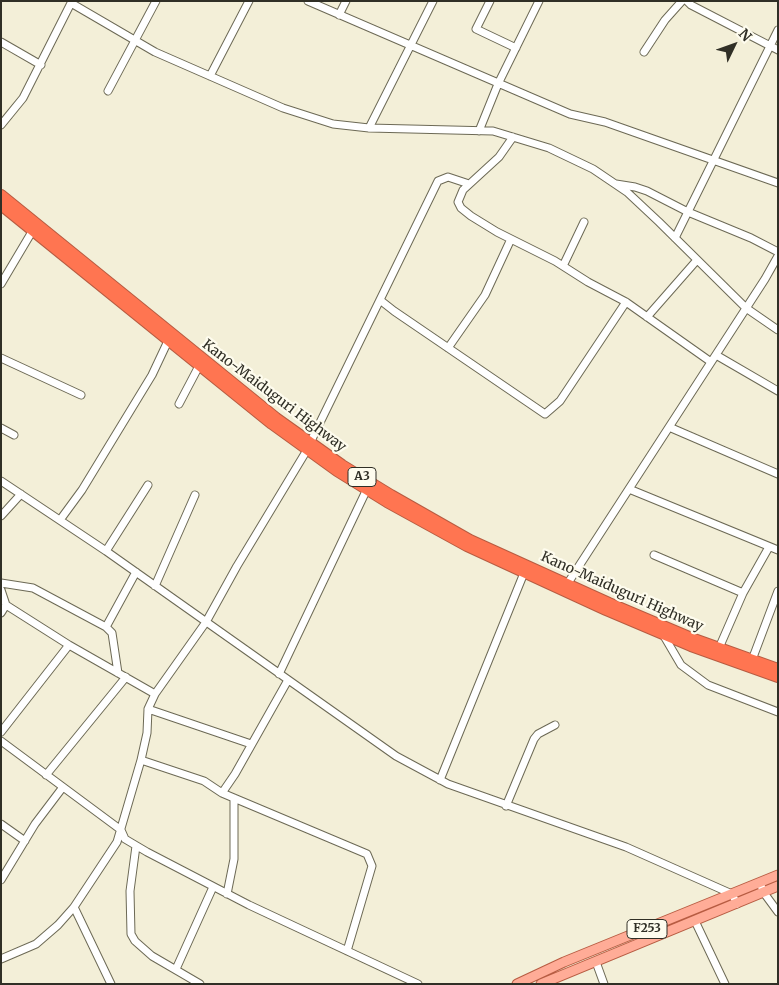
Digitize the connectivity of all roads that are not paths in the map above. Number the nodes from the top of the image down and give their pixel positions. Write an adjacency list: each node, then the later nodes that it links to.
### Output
1 (156, 1): 13 (street)
2 (249, 1): 21 (street)
3 (308, 1): 11 (street)
4 (346, 1): 11 (street)
5 (434, 1): 15 (street)
6 (490, 1): 17 (street)
7 (539, 1): 17 (street)
8 (682, 1): 19 (street)
9 (687, 1): 16 (street)
10 (70, 2): 13 (street); 20 (street)
11 (339, 15): 15 (street)
12 (778, 30): 16 (street)
13 (136, 41): 21 (street); 23 (street)
14 (1, 42): 20 (street)
15 (411, 46): 22 (street); 25 (street)
16 (769, 46): 18 (street); 28 (street)
17 (516, 48): 22 (street)
18 (778, 50)
19 (644, 52)
20 (40, 65): 24 (street)
21 (210, 76): 25 (street)
22 (498, 84): 26 (street); 28 (street)
23 (108, 91)
24 (1, 125)
25 (369, 128): 26 (street)
26 (479, 131): 27 (street)
27 (513, 137): 29 (street); 31 (street)
28 (713, 160): 30 (street); 34 (street)
29 (614, 183): 34 (street); 37 (street)
30 (778, 183)
31 (469, 184): 38 (street); 44 (street)
32 (1, 195): 61 (highway, Kano-Maiduguri Highway / A3)
33 (1, 205): 36 (highway, Kano-Maiduguri Highway / A3)
34 (688, 212): 37 (street); 39 (street)
35 (584, 222): 42 (street)
36 (32, 230): 43 (street); 49 (highway, Kano-Maiduguri Highway / A3)
37 (675, 238): 41 (street)
38 (511, 239): 42 (street); 50 (street)
39 (778, 252)
40 (778, 256): 46 (street)
41 (697, 260): 46 (street); 47 (street)
42 (563, 266): 45 (street)
43 (1, 284)
44 (380, 300): 50 (street); 61 (street)
45 (626, 302): 47 (street); 50 (street)
46 (746, 308): 48 (street); 51 (street)
47 (647, 317): 53 (street)
48 (778, 330)
49 (168, 341): 54 (highway, Kano-Maiduguri Highway / A3); 70 (street)
50 (448, 348)
51 (716, 355): 53 (street); 55 (street)
52 (1, 358): 56 (street)
53 (711, 362): 59 (street)
54 (199, 366): 57 (street); 61 (highway, Kano-Maiduguri Highway / A3)
55 (778, 391)
56 (80, 395)
57 (178, 404)
58 (1, 428): 60 (street)
59 (669, 428): 62 (street); 66 (street)
60 (14, 435)
61 (309, 446): 65 (highway, Kano-Maiduguri Highway / A3); 79 (highway, Kano-Maiduguri Highway / A3); 85 (street)
62 (778, 474)
63 (1, 481): 67 (street)
64 (148, 485): 73 (street)
65 (366, 489): 76 (highway, Kano-Maiduguri Highway / A3); 93 (street)
66 (628, 490): 71 (street); 79 (street)
67 (21, 494): 69 (street); 70 (street)
68 (195, 495): 78 (street)
69 (1, 516)
70 (60, 520): 73 (street)
71 (769, 547): 72 (street); 82 (street)
72 (778, 550)
73 (106, 551): 75 (street)
74 (654, 554): 82 (street)
75 (136, 572): 78 (street); 86 (street)
76 (524, 573): 79 (highway, Kano-Maiduguri Highway / A3); 106 (street)
77 (1, 583): 86 (street)
78 (155, 586): 85 (street)
79 (566, 587): 87 (highway, Kano-Maiduguri Highway / A3); 89 (highway, Kano-Maiduguri Highway / A3)
80 (1, 590): 83 (street)
81 (778, 591): 90 (street)
82 (743, 593): 89 (street)
83 (6, 605): 84 (street); 88 (street)
84 (1, 613)
85 (206, 622): 93 (street); 97 (street)
86 (106, 627): 92 (street)
87 (664, 636): 94 (highway, Kano-Maiduguri Highway / A3); 99 (street)
88 (69, 645): 92 (street); 101 (street)
89 (719, 648): 90 (highway, Kano-Maiduguri Highway / A3)
90 (752, 660): 91 (highway, Kano-Maiduguri Highway / A3)
91 (778, 669)
92 (118, 673): 95 (street)
93 (279, 674): 96 (street)
94 (778, 676)
95 (126, 677): 97 (street); 105 (street)
96 (288, 680): 103 (street); 106 (street)
97 (155, 694): 98 (street)
98 (148, 710): 103 (street); 104 (street)
99 (778, 712)
100 (555, 725): 110 (street)
101 (1, 732)
102 (1, 741): 105 (street)
103 (252, 744): 108 (street)
104 (141, 760): 108 (street); 112 (street)
105 (46, 775): 107 (street)
106 (440, 780): 110 (street)
107 (63, 787): 112 (street); 113 (street)
108 (222, 793): 109 (street)
109 (234, 798): 121 (street); 127 (street)
110 (506, 806): 122 (street)
111 (1, 824): 113 (street)
112 (121, 830): 114 (street); 124 (street)
113 (25, 841): 116 (street)
114 (136, 846): 119 (street); 130 (street)
115 (778, 875): 117 (main road, F253)
116 (1, 880)
117 (760, 883): 120 (street); 122 (main road, F253)
118 (778, 886): 120 (main road, F253)
119 (213, 887): 121 (street); 130 (street)
120 (764, 893): 123 (main road, F253); 125 (street)
121 (227, 894): 127 (street)
122 (732, 894): 123 (street); 134 (main road, F253)
123 (737, 904): 126 (main road, F253)
124 (74, 906): 128 (street); 131 (street)
125 (778, 912)
126 (695, 921): 129 (main road, F253); 137 (street)
127 (347, 951): 133 (street)
128 (1, 959)
129 (596, 962): 135 (main road, F253); 136 (street)
130 (176, 969): 132 (street)
131 (111, 984)
132 (200, 984)
133 (418, 984)
134 (517, 984)
135 (541, 984)
136 (604, 984)
137 (726, 984)

